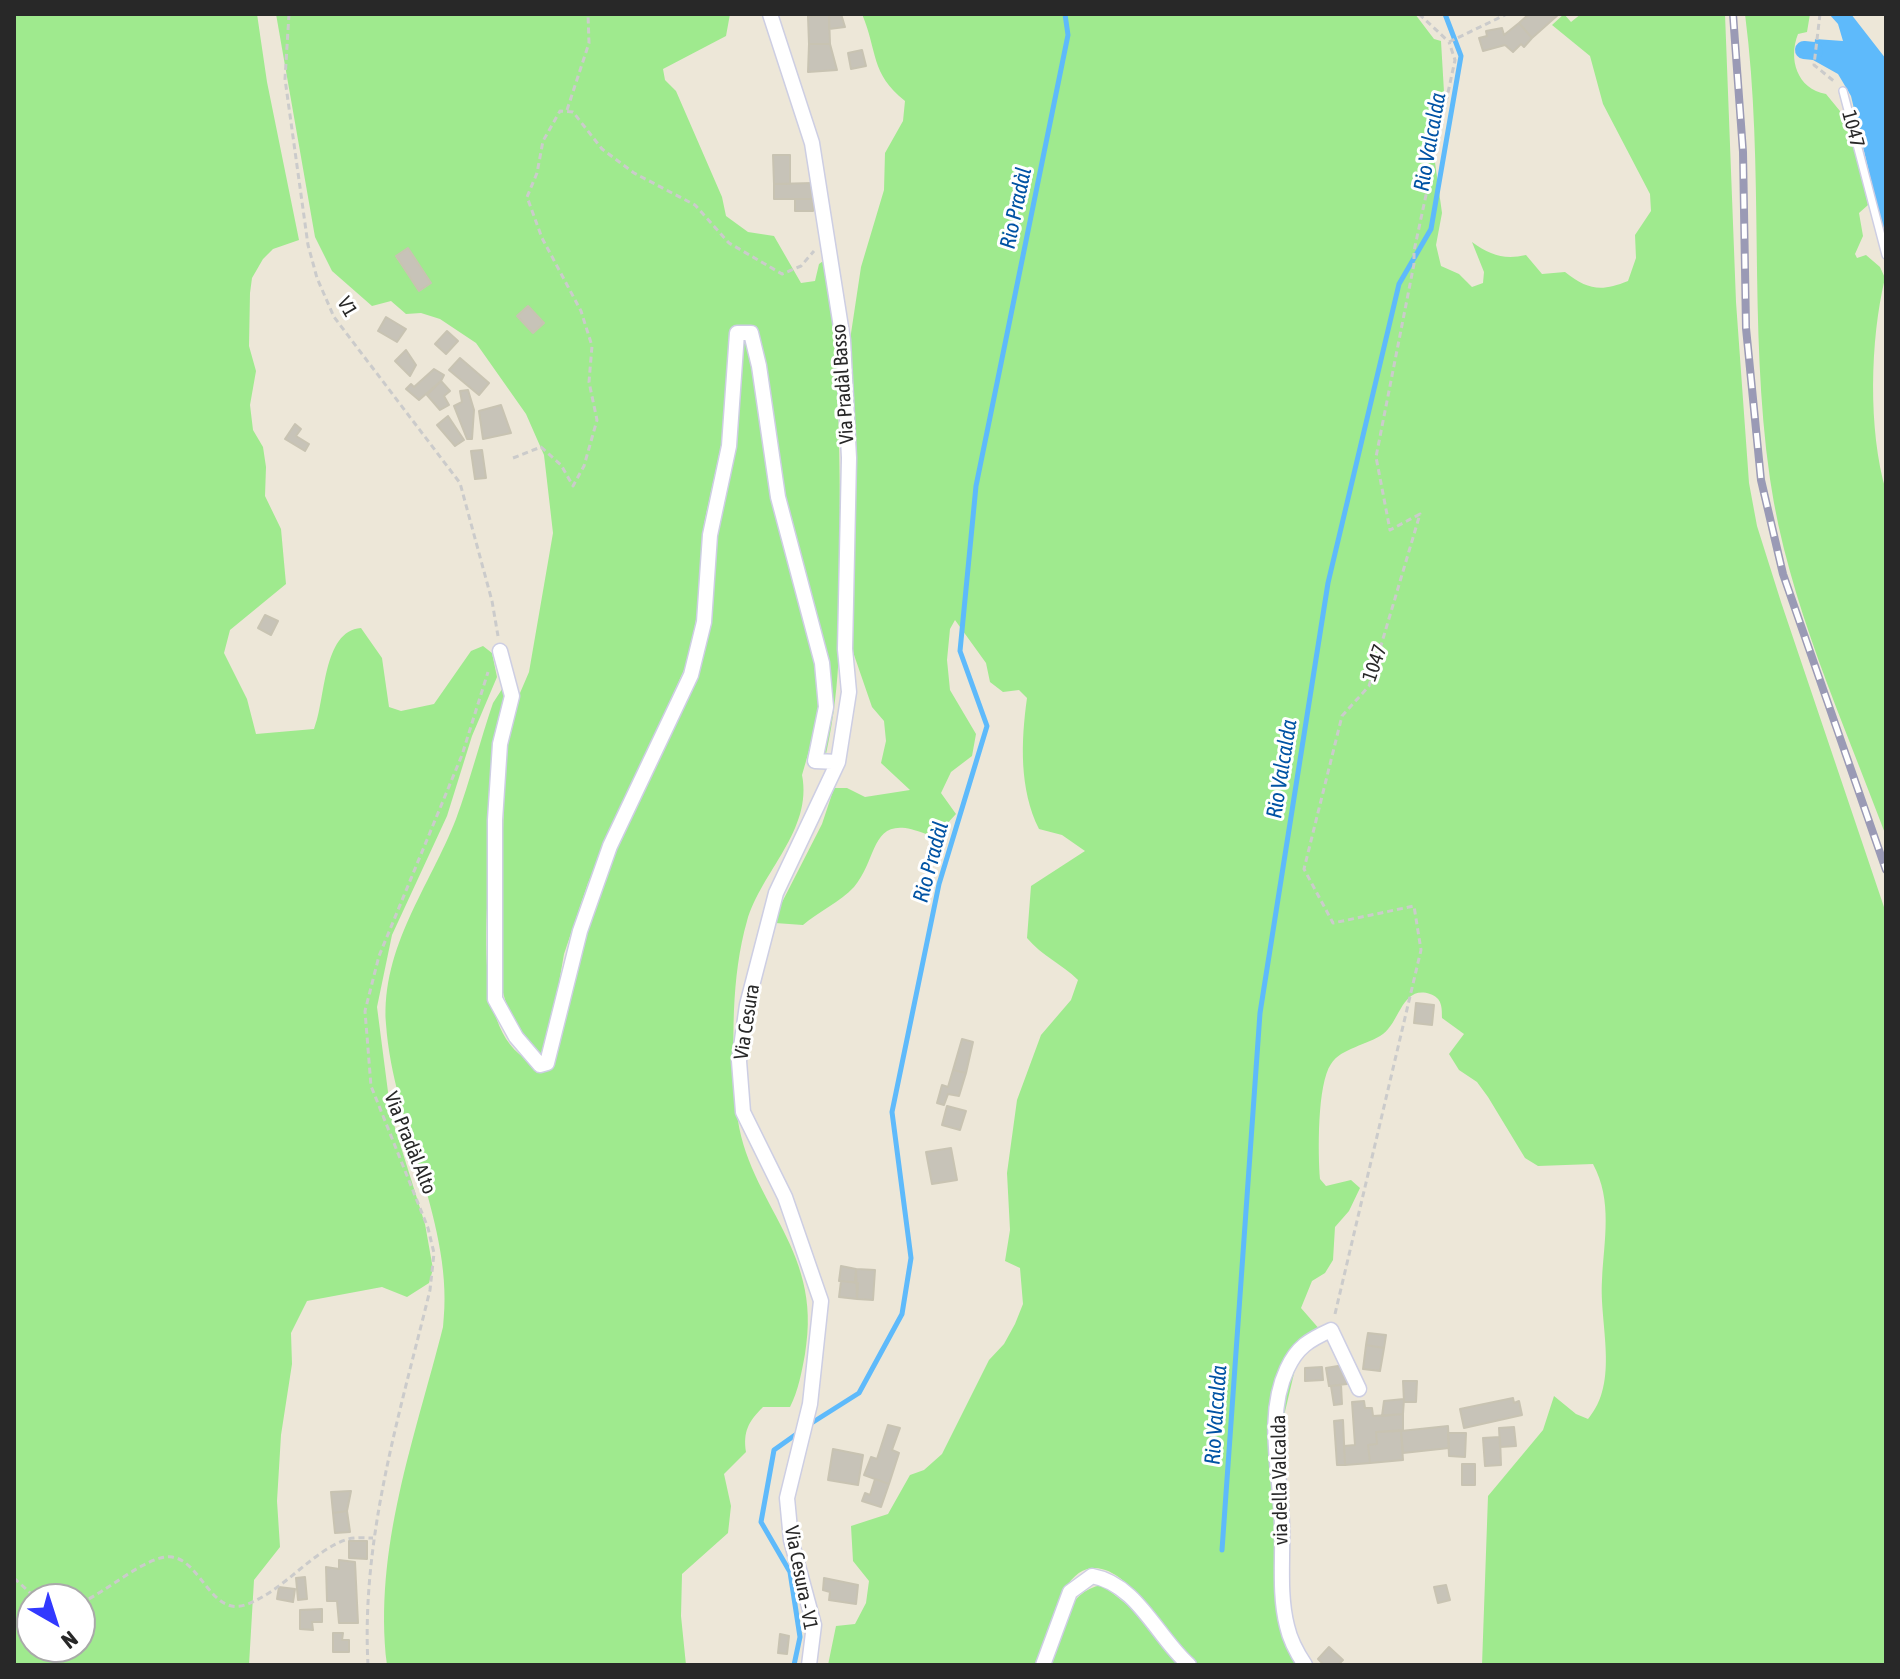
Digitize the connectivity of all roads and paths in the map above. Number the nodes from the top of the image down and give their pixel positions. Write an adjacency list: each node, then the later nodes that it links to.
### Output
1 (289, 14): 13 (path, V1)
2 (588, 14): 9 (path)
3 (770, 14): 14 (street, Via Pradàl Basso)
4 (1419, 14): 7 (path)
5 (1507, 14): 7 (path)
6 (1820, 14): 8 (path, 1047)
7 (1449, 42): 15 (path, 1047 / 1047)
8 (1843, 91): 11 (lane, 1047)
9 (566, 111): 10 (path); 12 (path)
10 (814, 243)
11 (1886, 255)
12 (513, 458)
13 (500, 651): 14 (street); 18 (path, Via Pradàl Alto)
14 (838, 762): 17 (street, Via Cesura)
15 (1331, 1330): 16 (street); 24 (street, via della Valcalda)
16 (1359, 1389)
17 (799, 1444): 21 (street, Via Cesura - V1)
18 (373, 1538): 19 (path); 20 (path, Via Pradàl Alto)
19 (96, 1597)
20 (368, 1665)
21 (809, 1665)
22 (1043, 1665): 23 (street)
23 (1189, 1665)
24 (1305, 1665)

